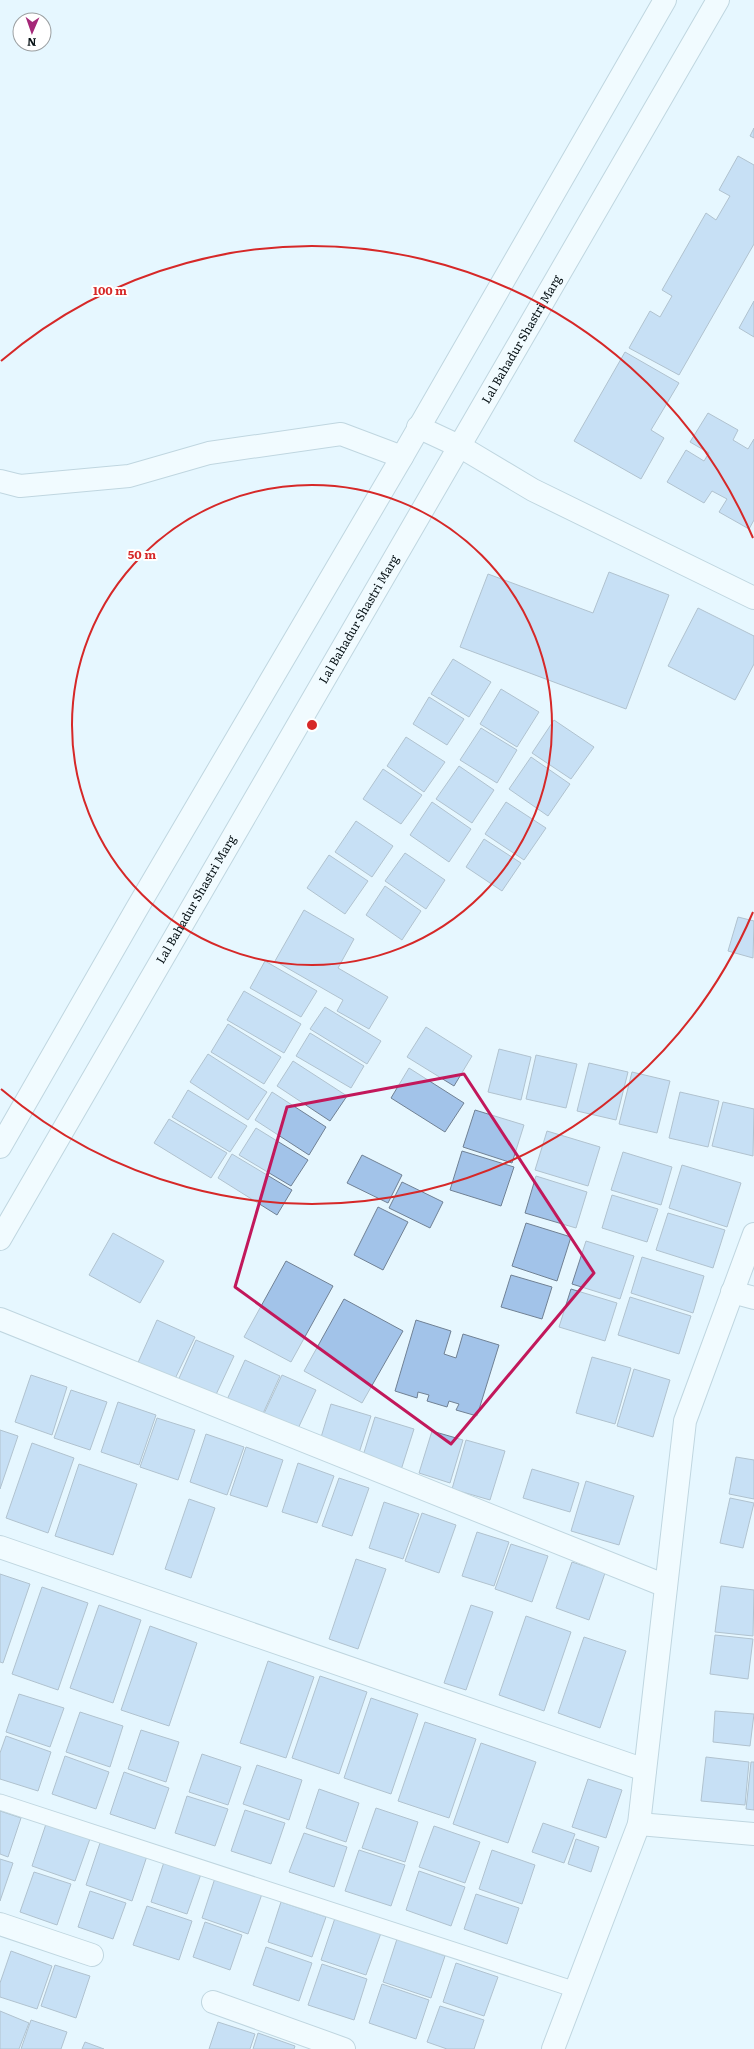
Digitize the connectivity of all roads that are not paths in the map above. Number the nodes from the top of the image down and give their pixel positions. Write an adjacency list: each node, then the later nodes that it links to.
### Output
1 (665, 0): 3 (main road)
2 (718, 0): 4 (main road, Lal Bahadur Shastri Marg)
3 (418, 427): 4 (main road); 5 (main road)
4 (461, 448): 7 (main road); 10 (main road, Lal Bahadur Shastri Marg)
5 (402, 457): 6 (main road); 8 (main road)
6 (0, 481)
7 (754, 598)
8 (0, 1147)
9 (754, 1234): 11 (main road)
10 (0, 1239)
11 (732, 1292): 12 (main road); 15 (main road)
12 (754, 1298)
13 (0, 1319): 15 (main road)
14 (0, 1547): 16 (main road)
15 (666, 1586): 16 (main road)
16 (645, 1770): 18 (main road)
17 (0, 1802): 22 (lane)
18 (639, 1824): 19 (main road); 22 (main road)
19 (754, 1834)
20 (0, 1924): 21 (main road)
21 (92, 1955)
22 (576, 1990): 25 (main road)
23 (213, 2002): 24 (main road)
24 (344, 2049)
25 (553, 2049)

